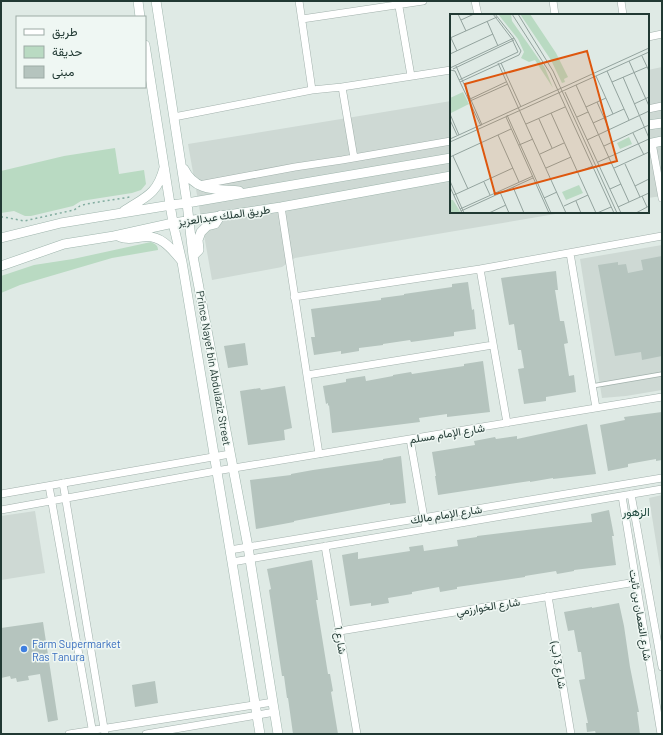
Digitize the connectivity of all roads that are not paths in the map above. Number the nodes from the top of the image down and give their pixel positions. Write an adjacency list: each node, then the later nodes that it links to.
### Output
1 (138, 1): 12 (main road)
2 (156, 1): 23 (main road, Prince Nayef bin Abdulaziz Street)
3 (299, 1): 13 (street)
4 (423, 1): 8 (street)
5 (476, 1): 9 (street)
6 (553, 1): 10 (street)
7 (621, 1): 11 (street)
8 (398, 3): 13 (street); 18 (street)
9 (478, 14)
10 (556, 14)
11 (623, 14)
12 (140, 16)
13 (302, 19): 20 (street)
14 (662, 34): 15 (street)
15 (649, 37)
16 (146, 51): 32 (main road, Prince Nayef bin Abdulaziz Street)
17 (450, 70): 18 (street)
18 (411, 76): 19 (street)
19 (342, 87): 20 (street); 29 (street)
20 (312, 90): 23 (street)
21 (662, 106): 22 (street)
22 (649, 109)
23 (174, 117): 31 (main road, Prince Nayef bin Abdulaziz Street)
24 (662, 123): 25 (main road)
25 (649, 125)
26 (450, 141): 29 (street)
27 (662, 141): 28 (main road)
28 (650, 143): 36 (street)
29 (354, 158): 34 (street)
30 (450, 158): 35 (main road, طريق الملك عبدالعزيز)
31 (180, 160): 34 (main road); 37 (main road, Prince Nayef bin Abdulaziz Street)
32 (165, 165): 38 (main road, Prince Nayef bin Abdulaziz Street); 40 (main road)
33 (450, 176): 39 (main road, طريق الملك عبدالعزيز)
34 (197, 185): 35 (main road)
35 (252, 192): 37 (main road, طريق الملك عبدالعزيز)
36 (662, 198)
37 (187, 203): 38 (main road, طريق الملك عبدالعزيز); 42 (main road, Prince Nayef bin Abdulaziz Street)
38 (171, 205): 40 (main road, طريق الملك عبدالعزيز); 43 (main road, Prince Nayef bin Abdulaziz Street)
39 (281, 207): 41 (main road, طريق الملك عبدالعزيز); 52 (street)
40 (122, 213): 46 (main road, طريق الملك عبدالعزيز)
41 (220, 215): 42 (main road, طريق الملك عبدالعزيز); 48 (main road)
42 (189, 220): 43 (main road, طريق الملك عبدالعزيز); 48 (main road, Prince Nayef bin Abdulaziz Street)
43 (173, 223): 44 (main road, طريق الملك عبدالعزيز); 49 (main road, Prince Nayef bin Abdulaziz Street)
44 (114, 236): 49 (main road); 50 (main road, طريق الملك عبدالعزيز)
45 (662, 236): 47 (street)
46 (1, 238)
47 (570, 253): 51 (street); 56 (street)
48 (193, 256): 61 (main road, Prince Nayef bin Abdulaziz Street)
49 (182, 262): 63 (main road, Prince Nayef bin Abdulaziz Street)
50 (1, 266)
51 (480, 269): 52 (street); 53 (street)
52 (294, 297): 55 (street)
53 (493, 345): 55 (street); 59 (street)
54 (662, 374): 56 (lane)
55 (306, 375): 62 (street)
56 (592, 386): 58 (street)
57 (662, 397): 58 (street, شارع الإمام مسلم)
58 (596, 408): 59 (street, شارع الإمام مسلم)
59 (507, 423): 60 (street, شارع الإمام مسلم)
60 (410, 439): 62 (street, شارع الإمام مسلم); 76 (street)
61 (230, 454): 63 (street); 64 (main road, Prince Nayef bin Abdulaziz Street)
62 (319, 454): 64 (street, شارع الإمام مسلم)
63 (214, 457): 65 (main road, Prince Nayef bin Abdulaziz Street); 67 (street)
64 (233, 468): 65 (street, شارع الإمام مسلم); 79 (main road, Prince Nayef bin Abdulaziz Street)
65 (216, 471): 73 (street, شارع الإمام مسلم); 80 (main road, Prince Nayef bin Abdulaziz Street)
66 (662, 478): 76 (street, شارع الإمام مالك)
67 (63, 483): 68 (street); 73 (street)
68 (49, 486): 70 (street); 74 (street)
69 (662, 489): 71 (street, شارع الإمام مالك)
70 (1, 494)
71 (631, 494): 72 (street, شارع الإمام مالك); 85 (street, شارع النعمان بن ثابت)
72 (622, 496): 77 (street, شارع الإمام مالك); 83 (street, شارع النعمان بن ثابت)
73 (66, 498): 74 (street, شارع الإمام مسلم); 93 (street)
74 (52, 501): 75 (street, شارع الإمام مسلم); 94 (street)
75 (1, 510)
76 (424, 517): 77 (street); 79 (street, شارع الإمام مالك)
77 (426, 529): 78 (street, شارع الإمام مالك)
78 (325, 546): 81 (street, شارع الإمام مالك); 86 (street, شارع 1)
79 (248, 547): 80 (street, شارع الإمام مالك); 81 (main road, Prince Nayef bin Abdulaziz Street)
80 (230, 550): 82 (main road, Prince Nayef bin Abdulaziz Street)
81 (250, 559): 82 (street, شارع الإمام مالك); 88 (main road, Prince Nayef bin Abdulaziz Street)
82 (232, 562): 89 (main road, Prince Nayef bin Abdulaziz Street)
83 (636, 582): 84 (street, شارع الخوارزمي); 90 (street, شارع النعمان بن ثابت)
84 (548, 596): 86 (street, شارع الخوارزمي); 100 (street, شارع 3 (ب))
85 (659, 626): 87 (street, شارع النعمان بن ثابت)
86 (340, 631): 99 (street, شارع 1)
87 (662, 667)
88 (273, 702): 89 (street); 91 (main road, Prince Nayef bin Abdulaziz Street)
89 (255, 705): 92 (main road, Prince Nayef bin Abdulaziz Street); 93 (street)
90 (659, 706): 101 (street, شارع النعمان بن ثابت)
91 (275, 712): 92 (street); 98 (main road, Prince Nayef bin Abdulaziz Street)
92 (257, 716): 96 (street); 97 (main road, Prince Nayef bin Abdulaziz Street)
93 (104, 731): 94 (street)
94 (93, 732): 95 (street)
95 (69, 734)
96 (146, 734)
97 (260, 734)
98 (278, 734)
99 (357, 734)
100 (571, 734)
101 (661, 734)

